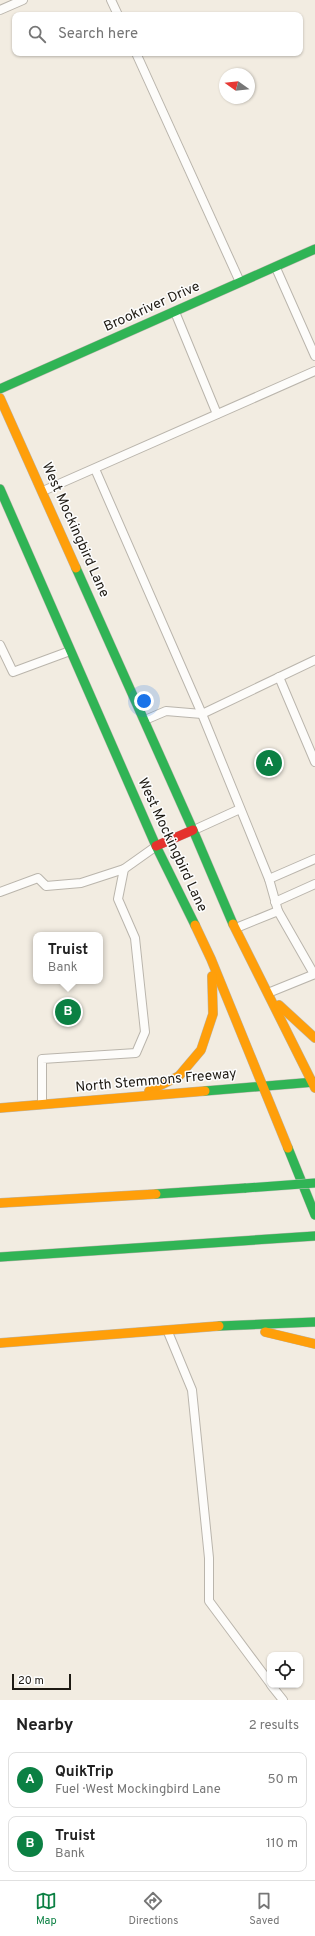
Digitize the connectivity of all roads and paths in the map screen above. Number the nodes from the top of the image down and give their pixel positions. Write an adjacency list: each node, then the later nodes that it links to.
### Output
1 (23, 0): 3 (lane)
2 (111, 0): 4 (lane)
3 (0, 10)
4 (117, 12)
5 (137, 56): 8 (lane)
6 (315, 250): 7 (main road, Brookriver Drive)
7 (276, 267): 8 (main road, Brookriver Drive); 10 (lane)
8 (240, 283): 9 (main road, Brookriver Drive)
9 (175, 312): 12 (main road, Brookriver Drive); 14 (lane)
10 (315, 356)
11 (315, 371): 14 (lane)
12 (0, 389)
13 (0, 398): 17 (main road, West Mockingbird Lane)
14 (217, 414): 15 (lane)
15 (94, 469): 17 (lane); 22 (lane)
16 (0, 489): 19 (main road, West Mockingbird Lane)
17 (42, 492): 23 (main road, West Mockingbird Lane)
18 (0, 644): 19 (lane)
19 (70, 651): 27 (main road, West Mockingbird Lane)
20 (315, 660): 21 (lane)
21 (278, 677): 22 (lane); 24 (lane)
22 (202, 714): 23 (lane); 25 (lane)
23 (144, 720): 26 (main road, West Mockingbird Lane)
24 (315, 762)
25 (240, 809): 26 (lane); 30 (lane)
26 (193, 830): 27 (main road); 35 (main road, West Mockingbird Lane)
27 (156, 846): 29 (lane); 36 (main road, West Mockingbird Lane)
28 (315, 859): 30 (lane)
29 (124, 868): 32 (lane); 43 (lane)
30 (269, 879): 33 (lane)
31 (315, 884): 33 (lane)
32 (0, 892)
33 (275, 902): 34 (lane)
34 (278, 911): 35 (lane); 37 (lane)
35 (234, 929): 38 (main road, West Mockingbird Lane)
36 (211, 959): 41 (main road, West Mockingbird Lane); 42 (main road)
37 (314, 974): 38 (lane)
38 (269, 996): 39 (main road); 40 (main road, West Mockingbird Lane)
39 (315, 1038)
40 (314, 1084): 41 (main road, North Stemmons Freeway)
41 (261, 1086): 42 (main road, North Stemmons Freeway); 47 (main road, West Mockingbird Lane)
42 (140, 1096): 43 (main road, North Stemmons Freeway)
43 (42, 1104): 44 (main road, North Stemmons Freeway)
44 (0, 1108)
45 (315, 1183): 46 (main road, bridge)
46 (0, 1203)
47 (315, 1215)
48 (315, 1236): 49 (main road)
49 (0, 1256)
50 (315, 1322): 51 (main road)
51 (230, 1325): 52 (main road); 54 (main road)
52 (168, 1330): 53 (main road); 55 (lane)
53 (0, 1343)
54 (315, 1344)
55 (267, 1679)
56 (274, 1688): 57 (lane)
57 (283, 1700)

